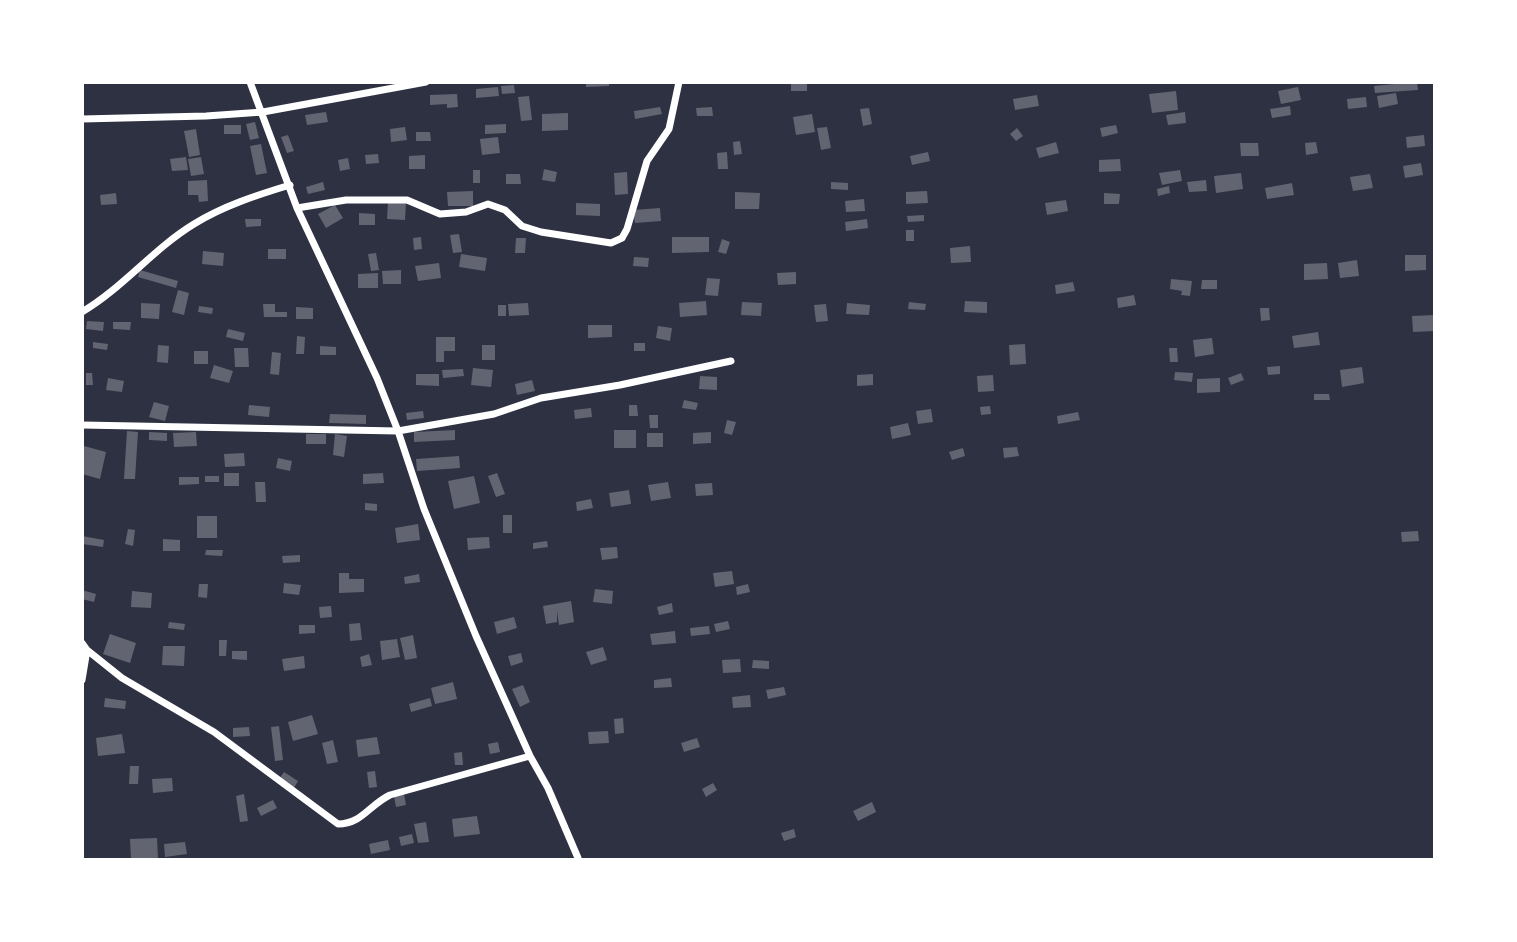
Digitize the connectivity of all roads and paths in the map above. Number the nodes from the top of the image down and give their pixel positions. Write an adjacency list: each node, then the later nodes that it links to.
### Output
1 (250, 82): 4 (street)
2 (426, 82): 4 (street)
3 (679, 82): 7 (street)
4 (263, 112): 5 (street); 6 (street)
5 (82, 119)
6 (290, 185): 7 (street); 8 (street)
7 (297, 208): 11 (street)
8 (82, 312)
9 (732, 361): 11 (street)
10 (82, 425): 11 (street)
11 (398, 431): 14 (street)
12 (85, 646): 13 (street); 14 (street)
13 (82, 680)
14 (530, 756): 15 (street)
15 (578, 858)

